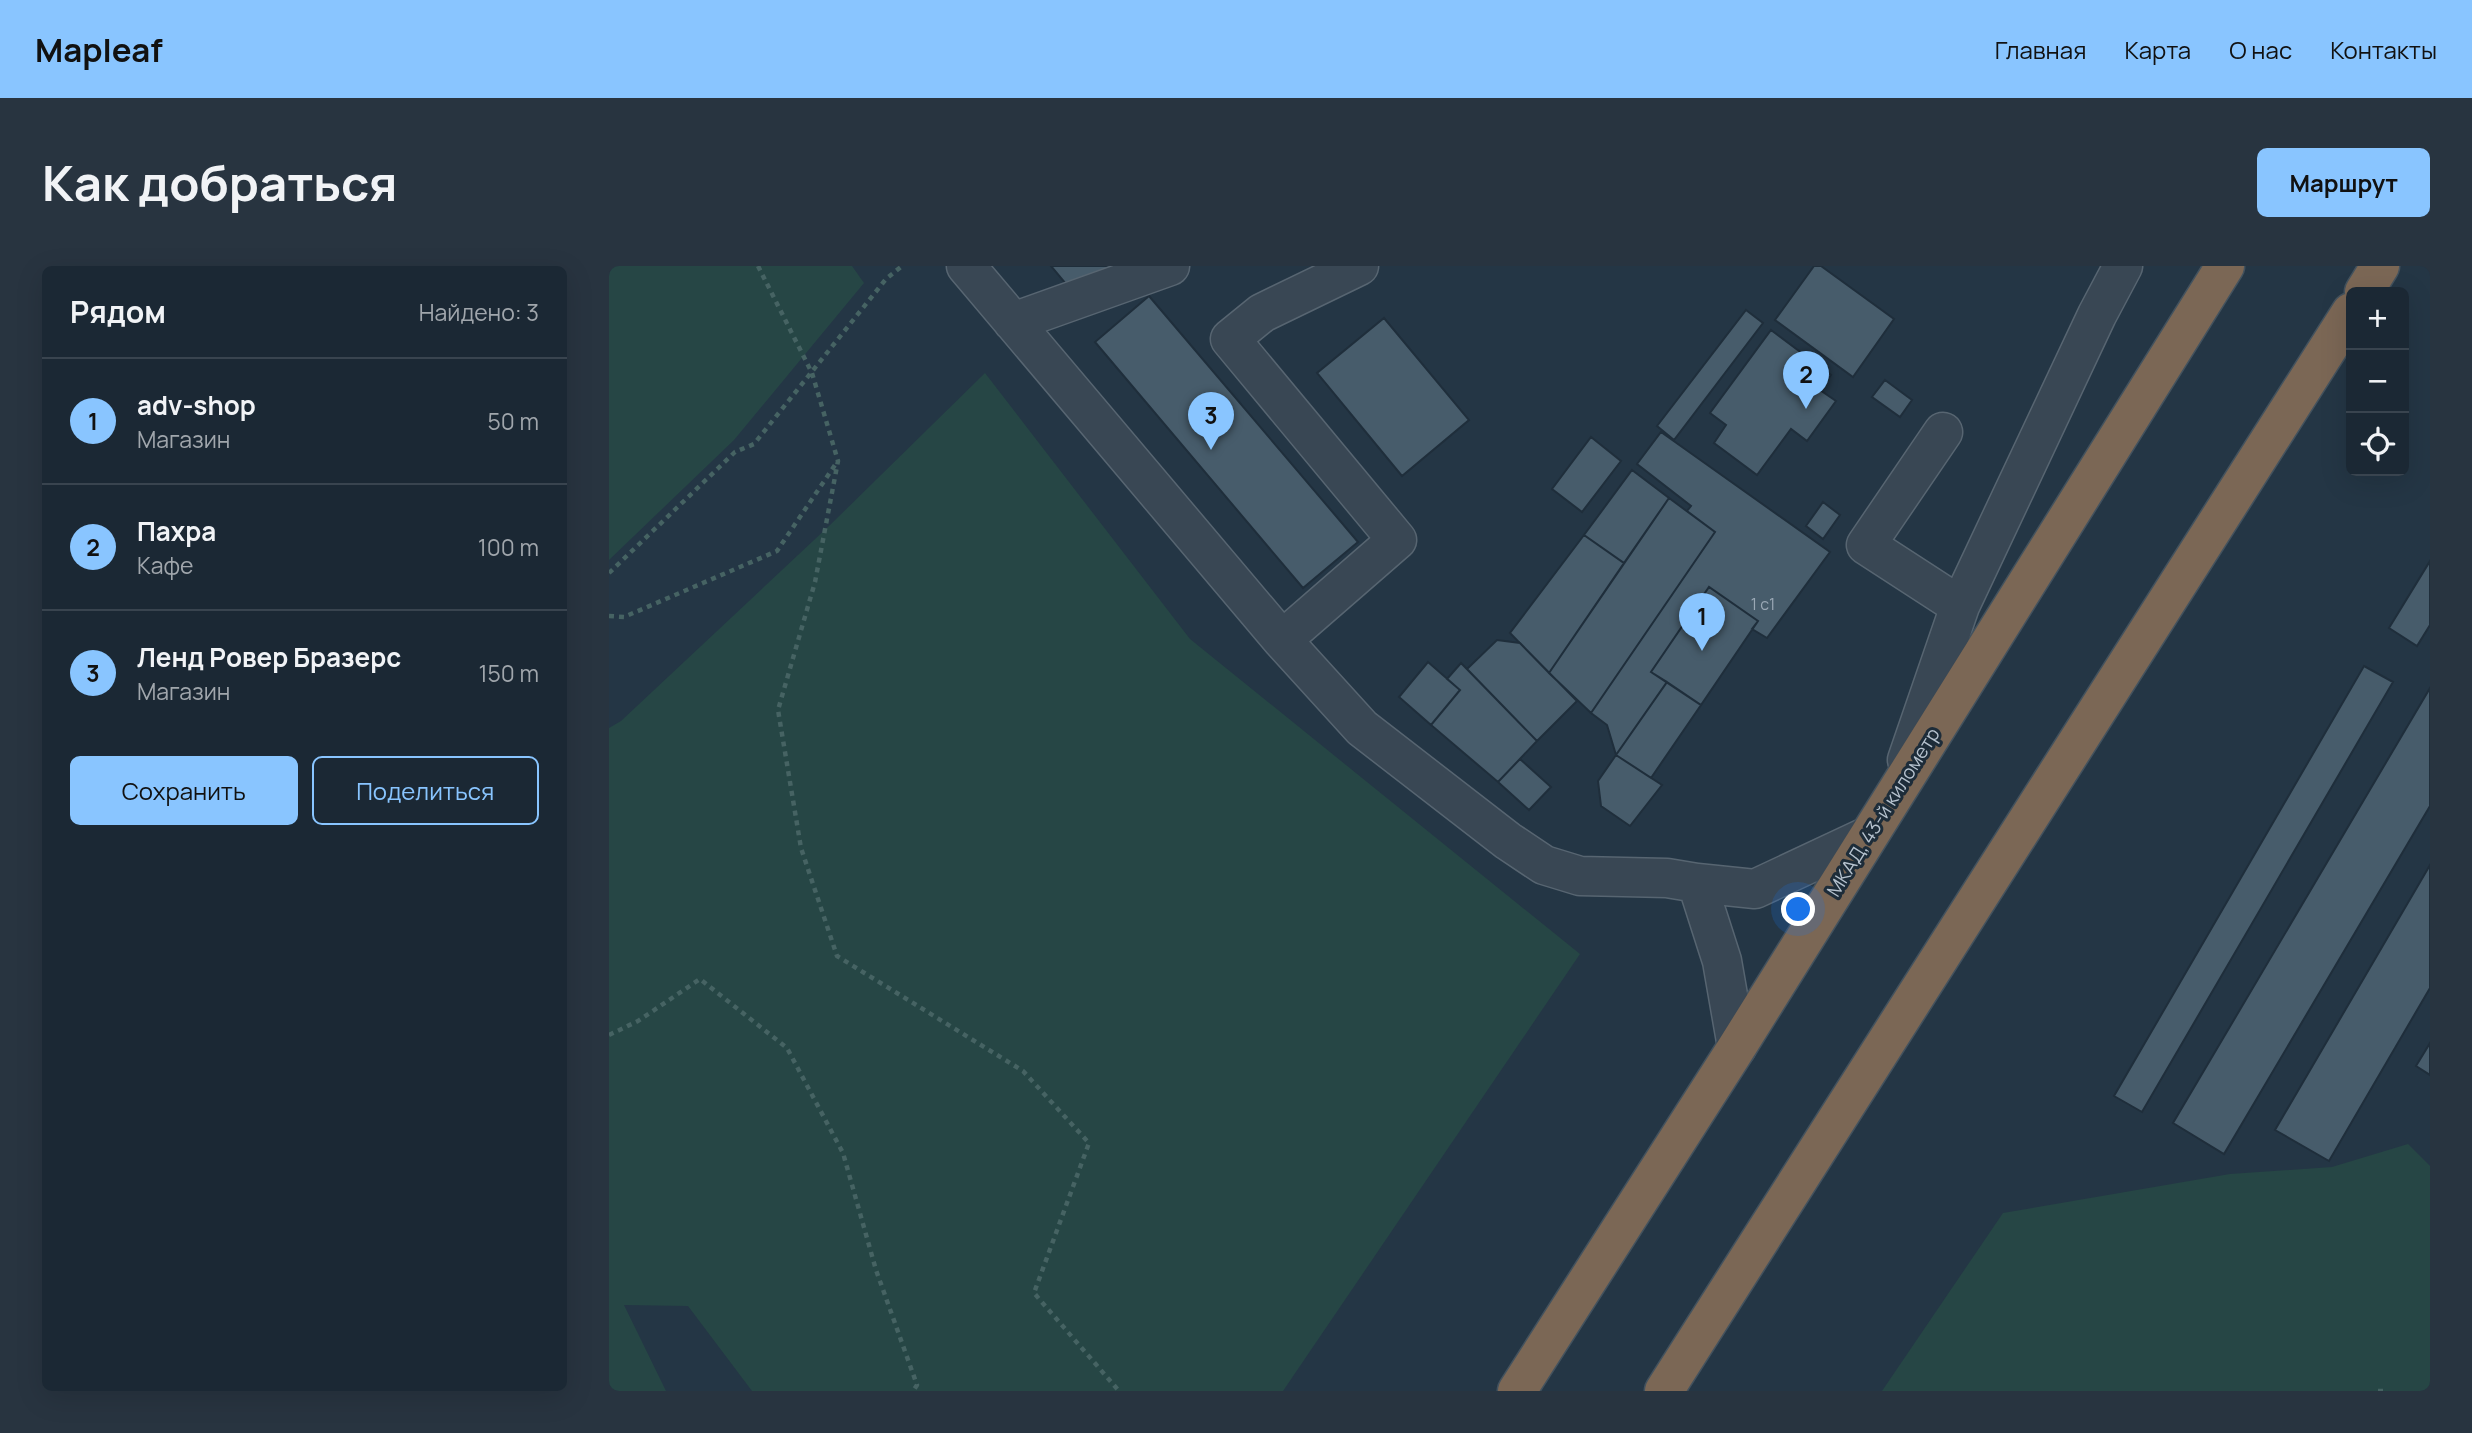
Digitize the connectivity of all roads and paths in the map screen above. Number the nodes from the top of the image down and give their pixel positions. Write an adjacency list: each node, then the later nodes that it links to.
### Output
1 (758, 266): 12 (path)
2 (902, 266): 12 (path)
3 (966, 266): 11 (street)
4 (1170, 266): 11 (street)
5 (1359, 266): 18 (street)
6 (2123, 266): 16 (street)
7 (2225, 266): 19 (highway, МКАД, 43-й километр)
8 (2381, 266): 9 (highway)
9 (2367, 287)
10 (2346, 320): 27 (highway)
11 (1013, 322): 18 (street)
12 (812, 373): 14 (path); 15 (path)
13 (1943, 432): 16 (street)
14 (838, 461): 17 (path); 25 (path)
15 (609, 573)
16 (1960, 606): 19 (street)
17 (609, 616)
18 (1282, 640): 21 (street)
19 (1896, 792): 20 (highway, МКАД, 43-й километр)
20 (1868, 836): 21 (street); 23 (highway, МКАД, 43-й километр)
21 (1697, 883): 23 (street)
22 (609, 1035): 24 (path)
23 (1737, 1047): 26 (highway, МКАД, 43-й километр)
24 (913, 1391)
25 (1119, 1391)
26 (1517, 1391)
27 (1664, 1391)
28 (2378, 1391): 29 (path)
29 (2388, 1391)

